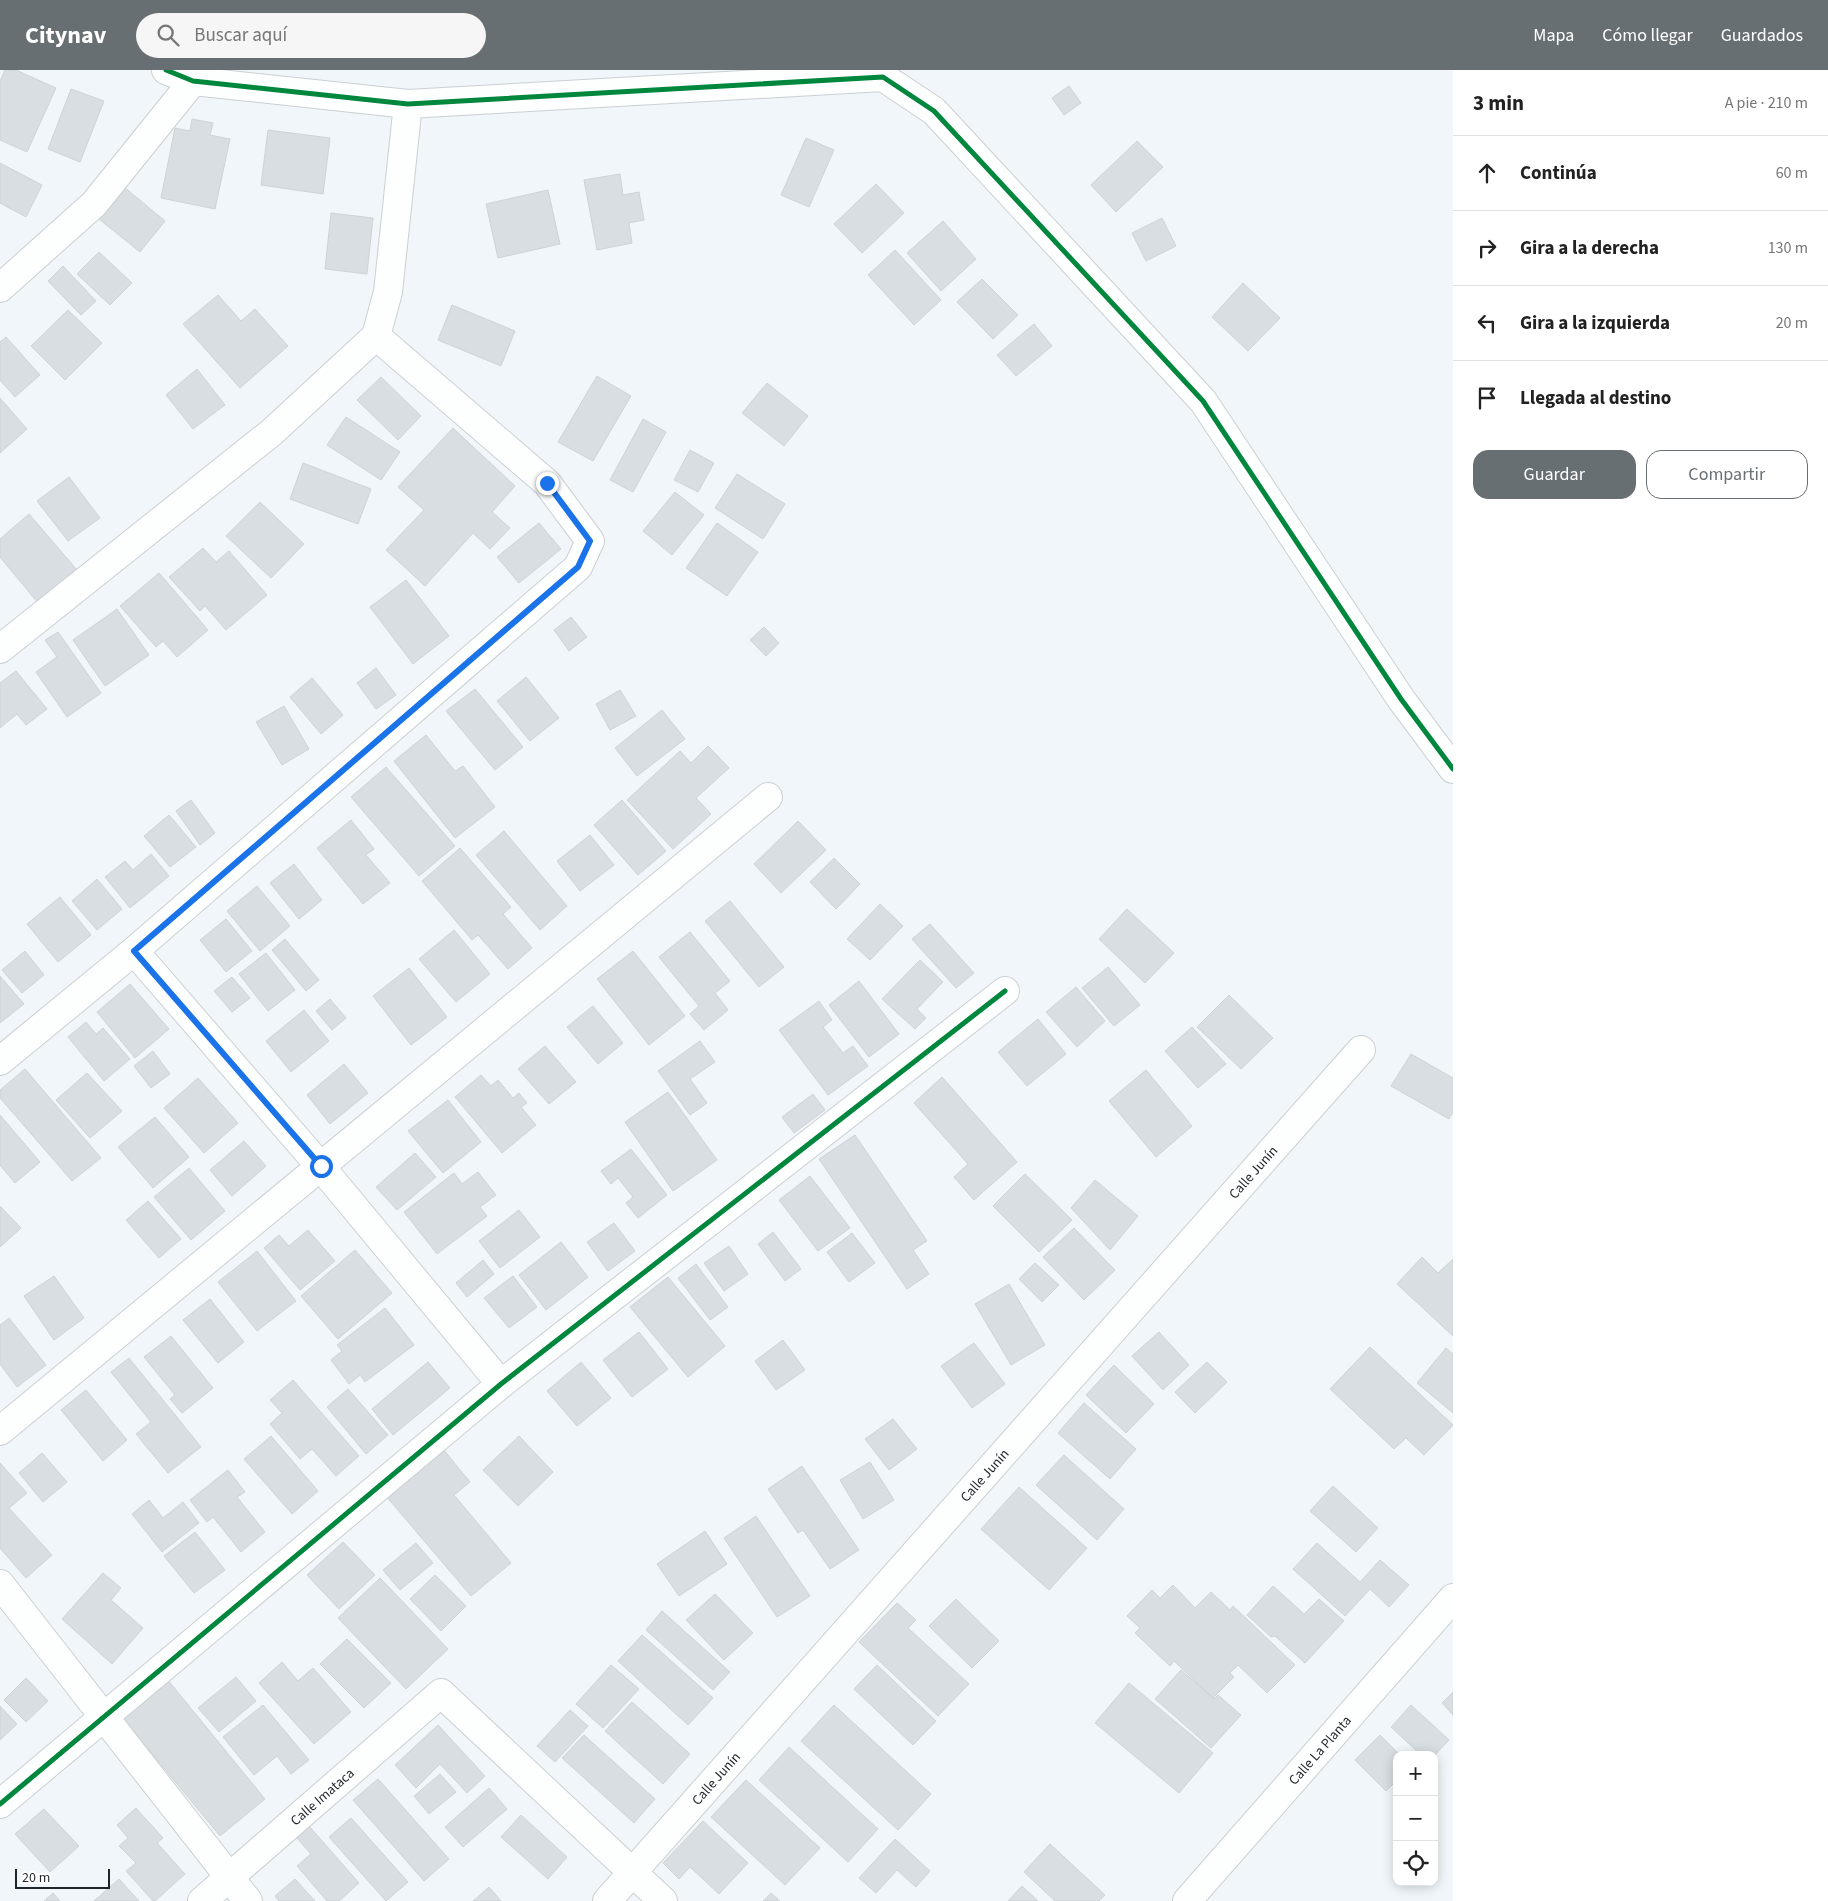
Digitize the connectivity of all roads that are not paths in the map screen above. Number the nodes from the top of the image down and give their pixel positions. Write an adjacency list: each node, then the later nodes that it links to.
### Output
1 (166, 70): 2 (street)
2 (195, 75): 3 (street); 4 (street)
3 (408, 104): 5 (street); 7 (street)
4 (0, 288)
5 (376, 336): 6 (street); 9 (street)
6 (0, 649)
7 (1453, 769)
8 (768, 797): 13 (street)
9 (134, 951): 12 (street); 13 (street)
10 (1005, 991): 14 (street)
11 (1361, 1050): 20 (street, Calle Junín)
12 (0, 1061)
13 (321, 1166): 14 (street); 15 (street)
14 (501, 1384): 18 (street)
15 (0, 1431)
16 (0, 1584): 18 (street)
17 (1453, 1598): 26 (street, Calle La Planta)
18 (104, 1716): 19 (street); 21 (street)
19 (0, 1804)
20 (632, 1874): 21 (street, Calle Imataca); 24 (street, Calle Junín); 25 (street)
21 (228, 1877): 22 (street, Calle Imataca); 23 (street)
22 (202, 1901)
23 (248, 1901)
24 (607, 1901)
25 (663, 1901)
26 (1187, 1901)

